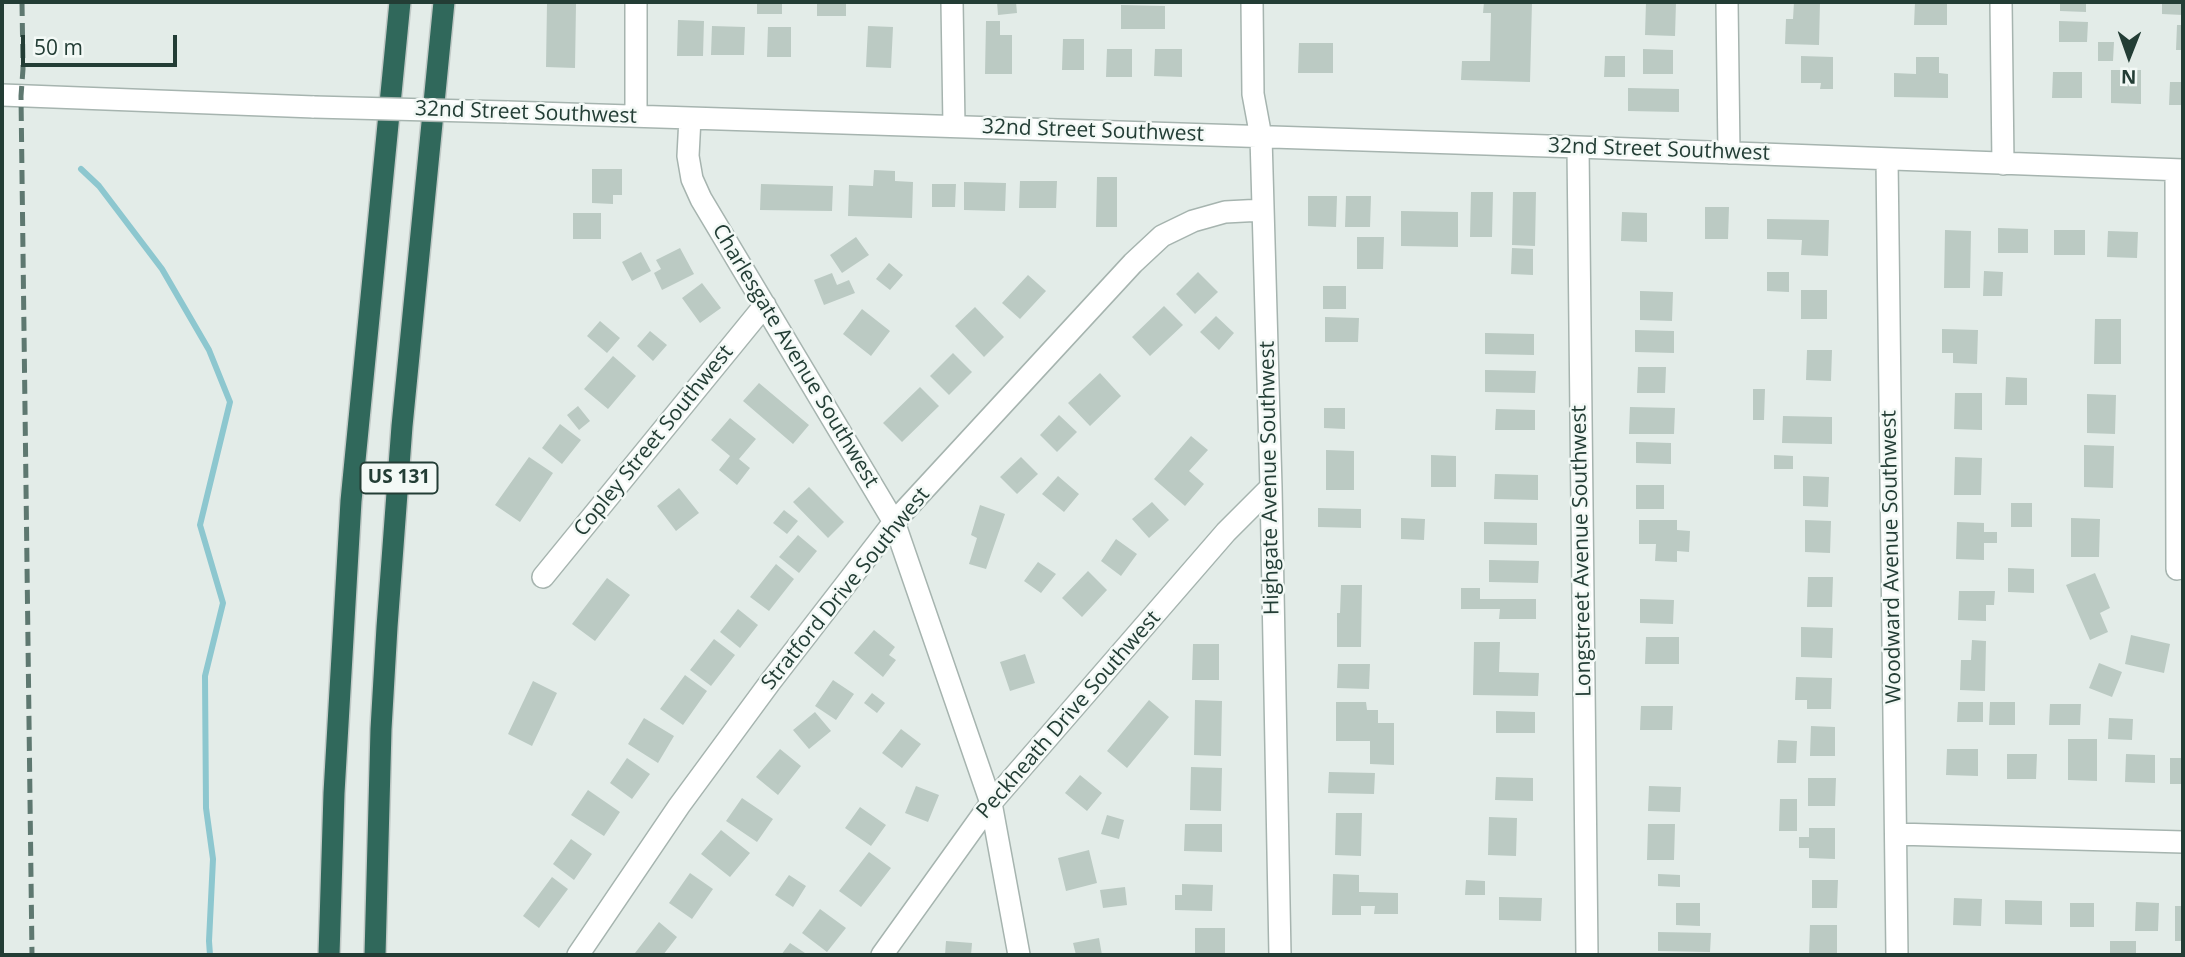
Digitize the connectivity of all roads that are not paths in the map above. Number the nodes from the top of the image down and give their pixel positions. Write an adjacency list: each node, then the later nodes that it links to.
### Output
1 (400, 2): 27 (highway, US 131)
2 (444, 2): 28 (highway, US 131)
3 (636, 2): 9 (street)
4 (952, 2): 11 (street)
5 (1252, 2): 12 (street, Highgate Avenue Southwest)
6 (1727, 2): 14 (street)
7 (2001, 2): 16 (street)
8 (2, 95): 9 (street, 32nd Street Southwest, bridge)
9 (636, 116): 10 (street, 32nd Street Southwest)
10 (690, 118): 11 (street, 32nd Street Southwest); 19 (street, Charlesgate Avenue Southwest)
11 (954, 126): 12 (street, 32nd Street Southwest)
12 (1261, 137): 13 (street, 32nd Street Southwest); 18 (street, Highgate Avenue Southwest)
13 (1578, 147): 14 (street, 32nd Street Southwest); 33 (street, Longstreet Avenue Southwest)
14 (1729, 153): 15 (street, 32nd Street Southwest)
15 (1887, 159): 16 (street, 32nd Street Southwest); 25 (street, Woodward Avenue Southwest)
16 (2003, 164): 17 (street, 32nd Street Southwest)
17 (2180, 170): 22 (street)
18 (1263, 210): 20 (street, Highgate Avenue Southwest); 21 (street, Stratford Drive Southwest)
19 (765, 305): 21 (street, Charlesgate Avenue Southwest); 23 (street, Copley Street Southwest)
20 (1271, 487): 24 (street, Peckheath Drive Southwest); 32 (street, Highgate Avenue Southwest)
21 (894, 522): 24 (street, Charlesgate Avenue Southwest); 29 (street, Stratford Drive Southwest)
22 (2177, 569)
23 (542, 577)
24 (990, 803): 30 (street, Peckheath Drive Southwest); 31 (street, Charlesgate Avenue Southwest)
25 (1896, 834): 26 (street); 34 (street, Woodward Avenue Southwest)
26 (2183, 842)
27 (329, 955)
28 (375, 955)
29 (578, 955)
30 (882, 955)
31 (1018, 955)
32 (1280, 955)
33 (1587, 955)
34 (1897, 955)

